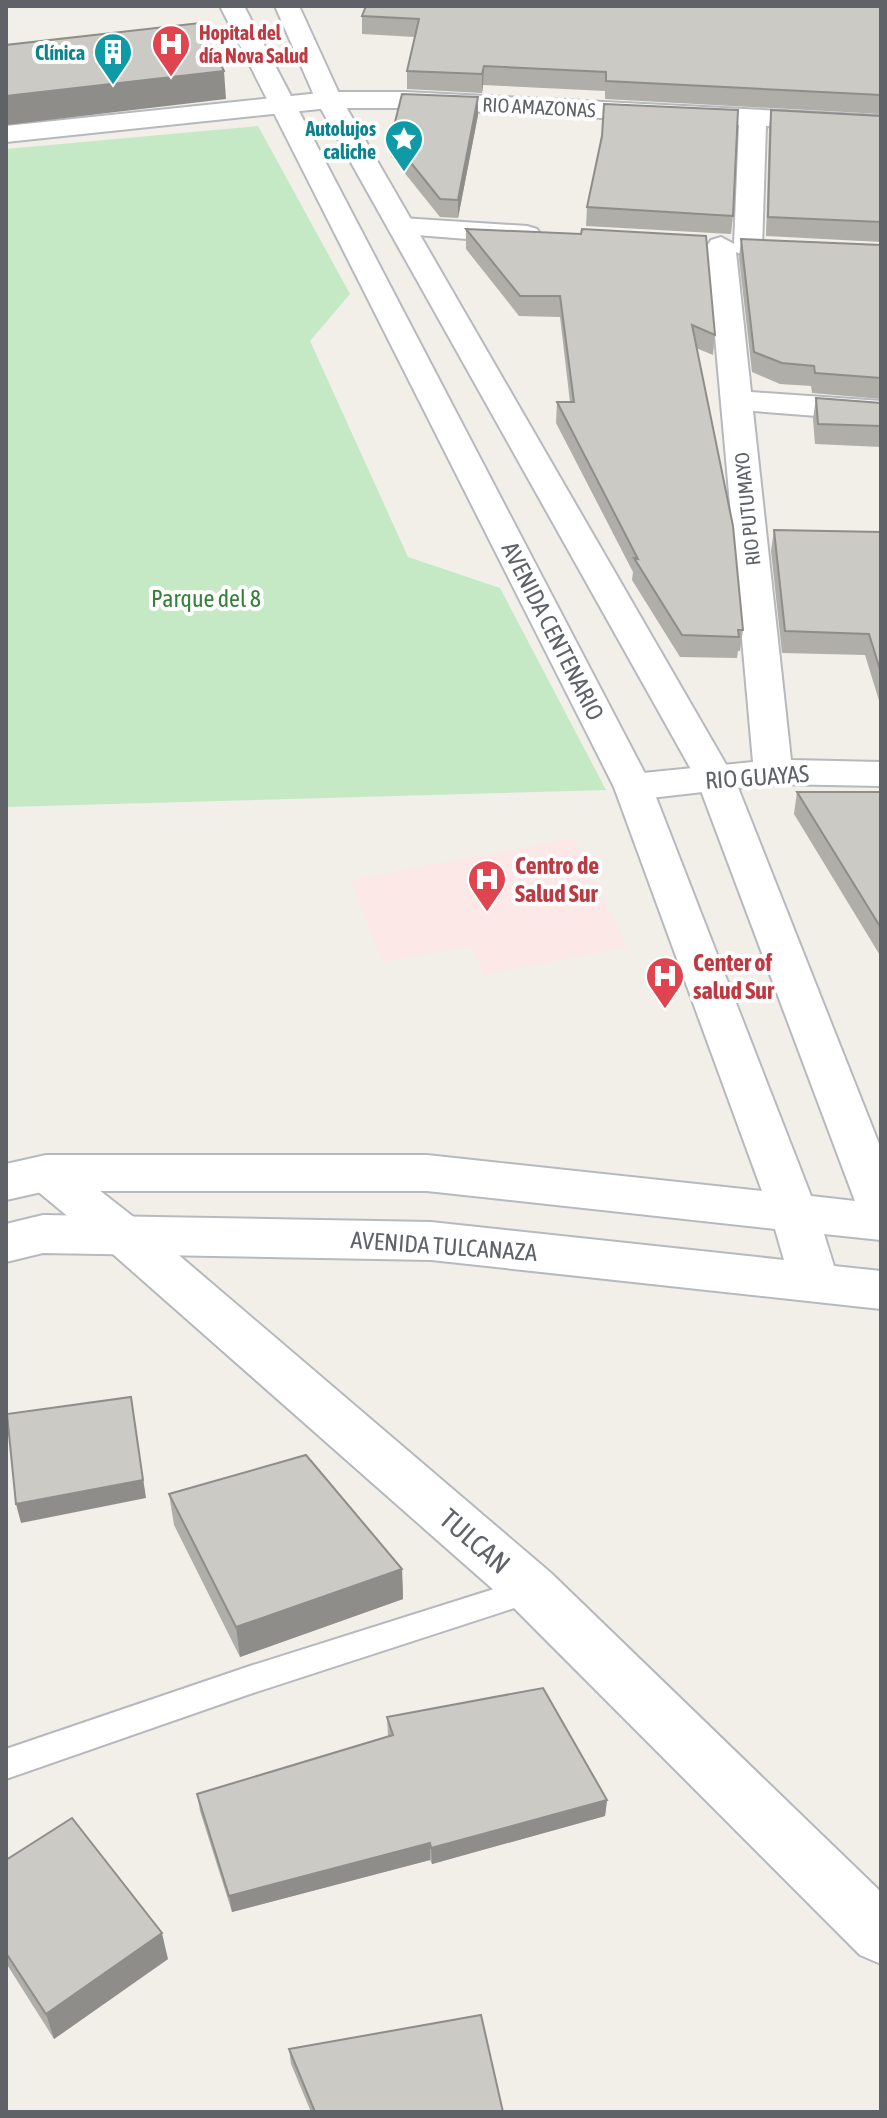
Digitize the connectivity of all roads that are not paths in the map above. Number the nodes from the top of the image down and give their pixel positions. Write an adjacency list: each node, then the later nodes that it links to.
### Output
1 (232, 6): 4 (street, AVENIDA CENTENARIO)
2 (287, 6): 3 (street)
3 (329, 100): 4 (street, RIO AMAZONAS); 5 (street, RIO AMAZONAS); 8 (street)
4 (281, 105): 7 (street, RIO AMAZONAS); 17 (street, AVENIDA CENTENARIO)
5 (753, 119): 6 (street, RIO AMAZONAS); 10 (street, RIO PUTUMAYO)
6 (881, 124)
7 (6, 134)
8 (402, 227): 9 (street); 16 (street)
9 (554, 236)
10 (720, 246): 11 (street); 12 (street, RIO PUTUMAYO)
11 (778, 249)
12 (736, 400): 13 (street); 14 (street, RIO PUTUMAYO)
13 (881, 411)
14 (773, 772): 15 (street, RIO GUAYAS); 16 (street, RIO GUAYAS)
15 (881, 774)
16 (716, 780): 17 (street, RIO GUAYAS); 19 (street)
17 (633, 787): 20 (street, AVENIDA CENTENARIO)
18 (26, 1177): 20 (street); 22 (street, TULCAN)
19 (881, 1208)
20 (793, 1211): 21 (street); 24 (street, AVENIDA CENTENARIO)
21 (881, 1222)
22 (123, 1235): 23 (street, AVENIDA TULCANAZA); 24 (street, AVENIDA TULCANAZA); 26 (street, TULCAN)
23 (6, 1243)
24 (815, 1282): 25 (street, AVENIDA TULCANAZA)
25 (881, 1290)
26 (532, 1590): 27 (lane); 28 (street, TULCAN)
27 (6, 1764)
28 (881, 1934)

